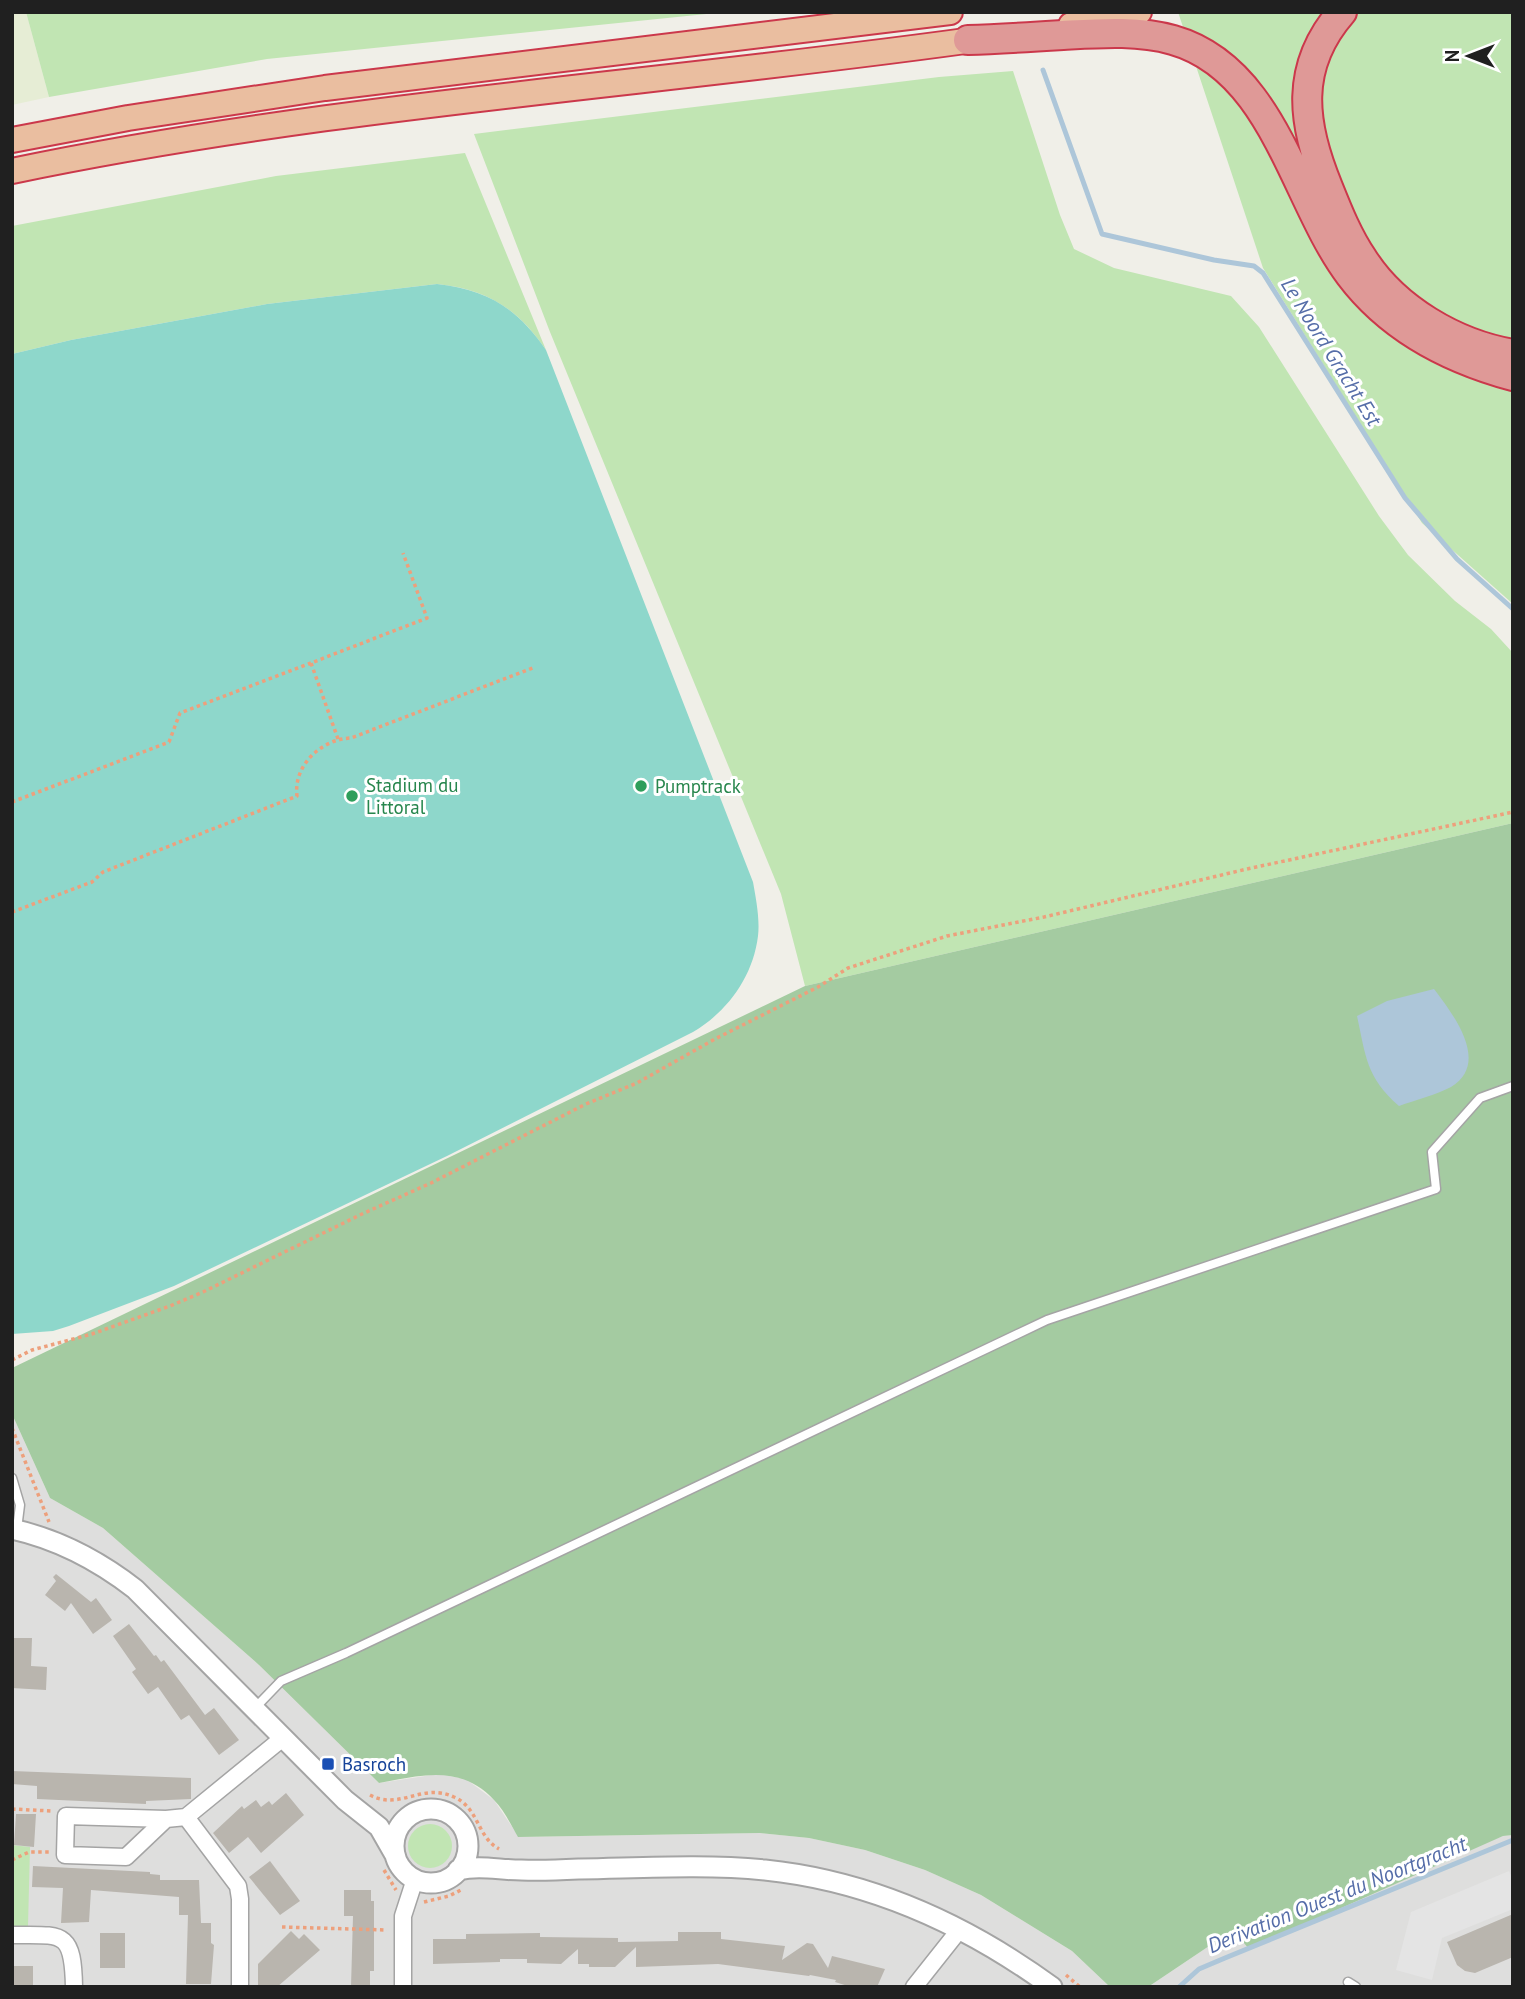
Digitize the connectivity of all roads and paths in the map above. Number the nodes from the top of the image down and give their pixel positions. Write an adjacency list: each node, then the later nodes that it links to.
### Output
1 (950, 12): 5 (highway)
2 (1342, 12): 7 (highway)
3 (1132, 14): 4 (highway)
4 (968, 40): 6 (highway); 8 (highway)
5 (12, 140)
6 (12, 171)
7 (1513, 354)
8 (1513, 376)
9 (403, 553): 10 (path)
10 (311, 663): 12 (path); 13 (path)
11 (535, 667): 12 (path)
12 (338, 739): 15 (path)
13 (12, 802)
14 (1513, 812): 17 (path)
15 (12, 912)
16 (1513, 1086): 22 (lane)
17 (12, 1360)
18 (12, 1428): 20 (path)
19 (12, 1478): 21 (lane)
20 (49, 1521)
21 (15, 1530): 22 (street)
22 (255, 1708): 23 (street)
23 (284, 1737): 24 (street); 27 (street)
24 (363, 1802): 28 (street); 32 (street); 34 (path)
25 (12, 1809): 26 (path)
26 (66, 1816): 29 (street); 31 (street)
27 (186, 1817): 29 (street); 42 (street)
28 (408, 1817): 30 (street); 32 (street)
29 (166, 1819): 31 (street)
30 (467, 1844): 34 (street); 35 (street)
31 (65, 1852): 33 (path)
32 (395, 1855): 36 (street)
33 (12, 1860)
34 (505, 1860): 35 (street); 38 (street)
35 (458, 1870): 36 (street)
36 (415, 1879): 39 (street)
37 (282, 1927): 39 (path)
38 (960, 1929): 44 (street); 45 (street)
39 (403, 1930): 43 (street)
40 (12, 1935): 41 (street)
41 (74, 1987)
42 (240, 1987)
43 (403, 1987)
44 (914, 1987)
45 (1052, 1987)

